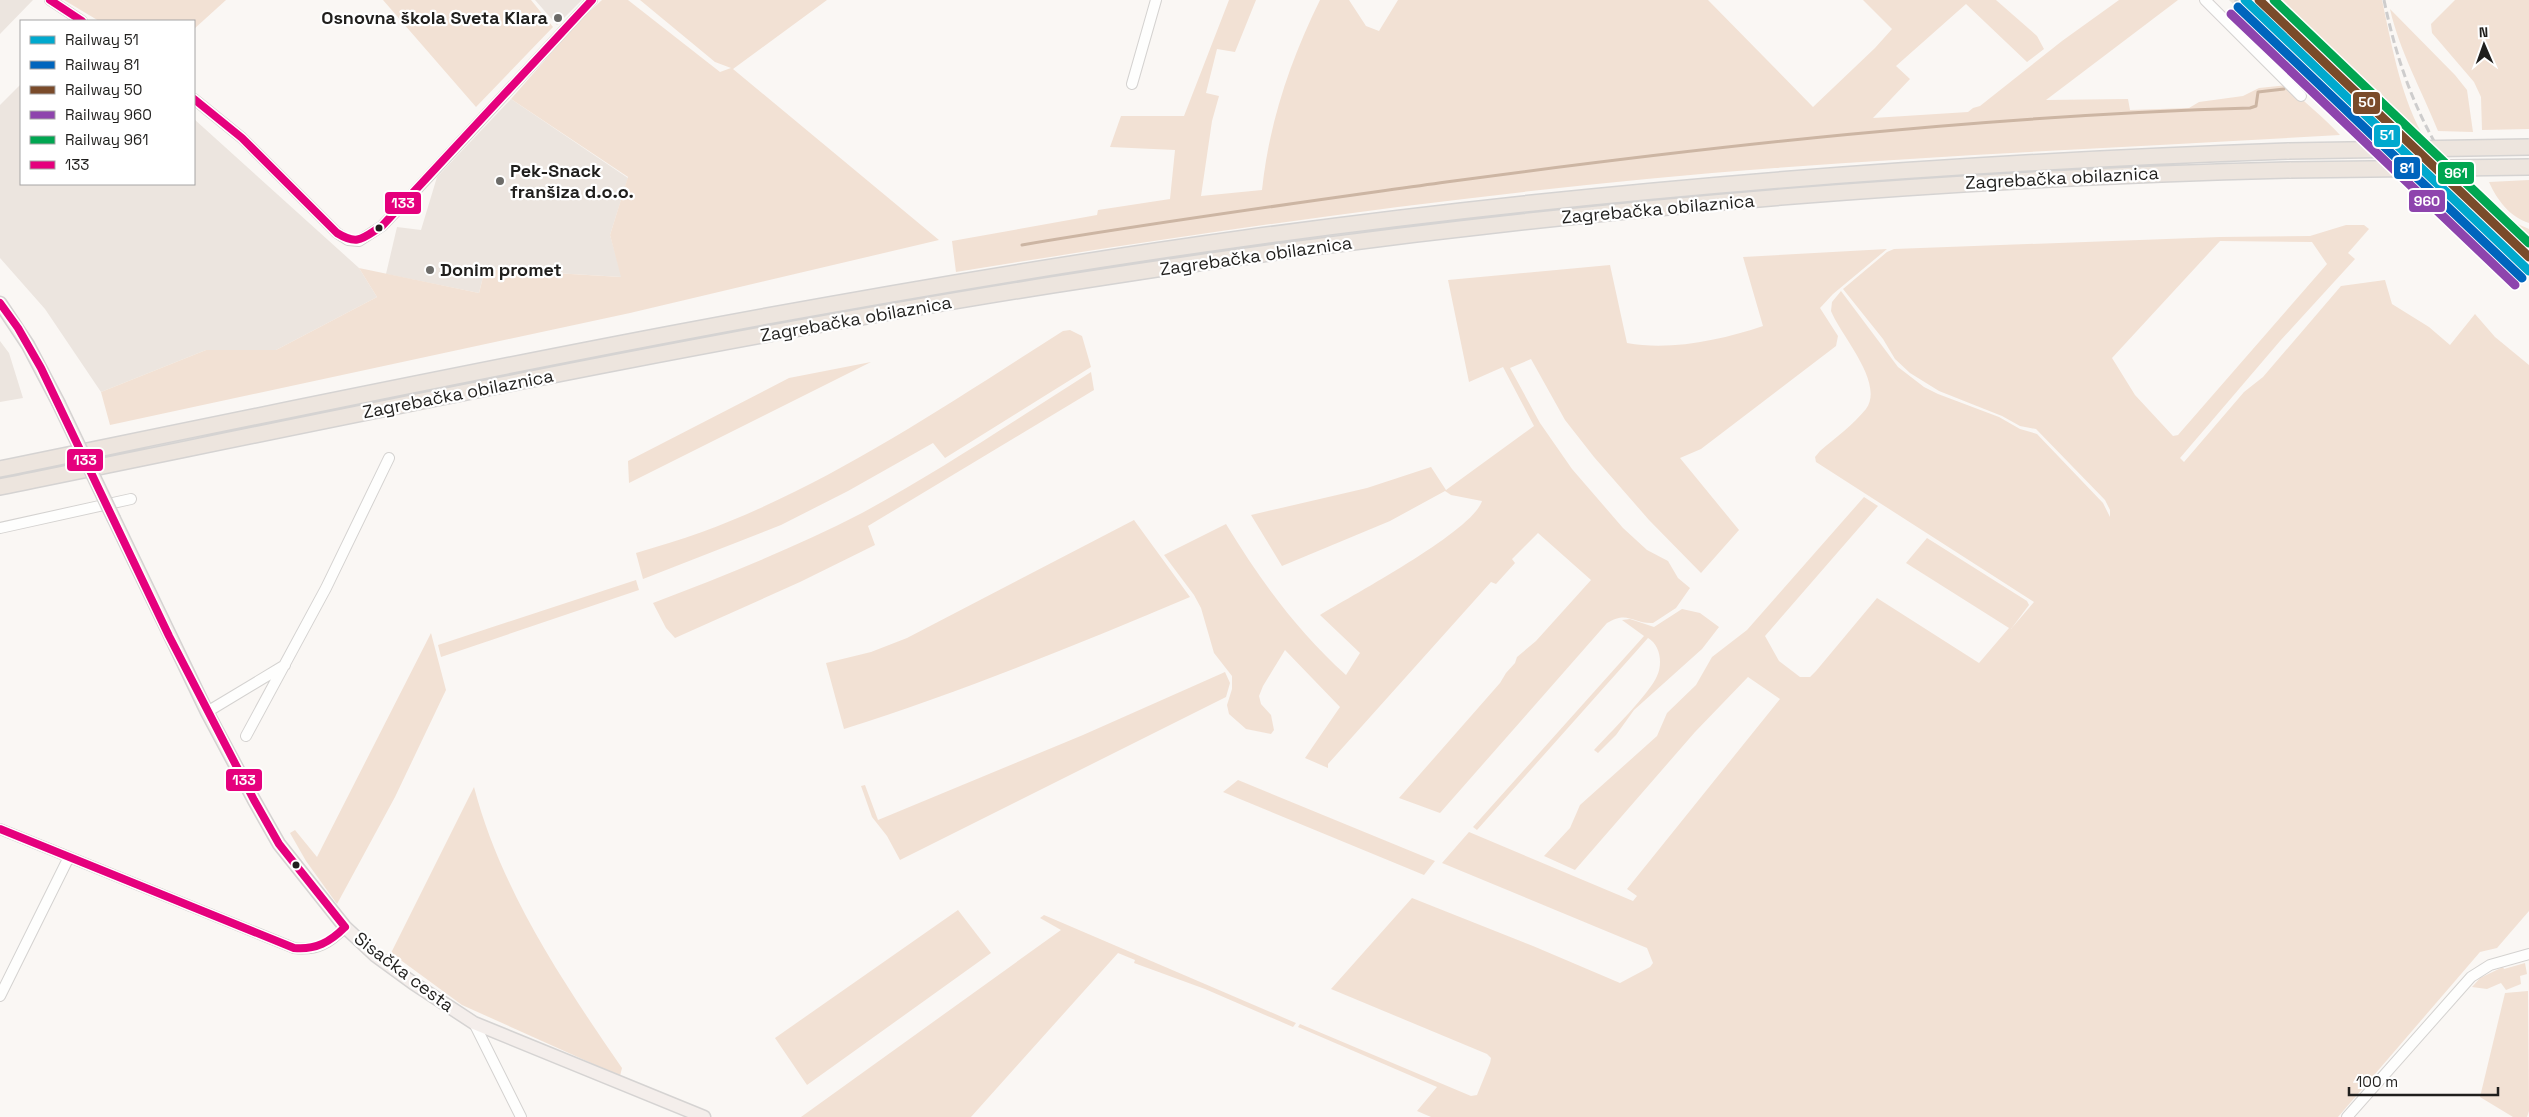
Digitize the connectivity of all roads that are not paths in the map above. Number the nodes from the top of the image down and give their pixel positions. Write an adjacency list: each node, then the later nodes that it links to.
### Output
1 (50, 0): 5 (street)
2 (592, 0): 8 (street)
3 (1156, 0): 6 (street)
4 (2205, 0): 7 (street)
5 (80, 20)
6 (1132, 84)
7 (2301, 96)
8 (195, 100)
9 (2529, 147): 13 (highway, Zagrebačka obilaznica, bridge)
10 (2529, 167): 14 (highway, Zagrebačka obilaznica, bridge)
11 (0, 303): 18 (main road, Sisačka cesta, bridge)
12 (389, 458): 17 (street)
13 (0, 469)
14 (0, 488)
15 (131, 499): 16 (street)
16 (0, 528)
17 (285, 665): 18 (street); 19 (street)
18 (207, 712): 22 (main road, Sisačka cesta)
19 (246, 736)
20 (0, 829): 21 (street)
21 (69, 857): 22 (street); 24 (street)
22 (345, 927): 25 (main road, Sisačka cesta)
23 (2529, 954): 28 (street)
24 (0, 996)
25 (474, 1023): 26 (street); 27 (main road, Sisačka cesta)
26 (521, 1117)
27 (704, 1117)
28 (2347, 1117)

